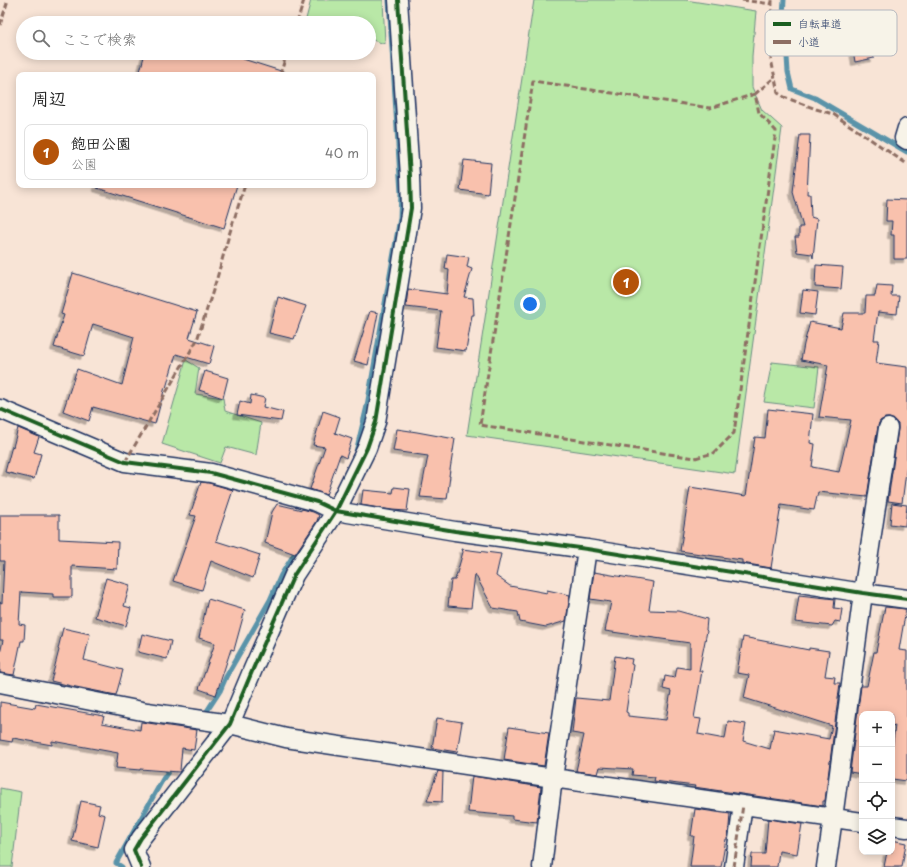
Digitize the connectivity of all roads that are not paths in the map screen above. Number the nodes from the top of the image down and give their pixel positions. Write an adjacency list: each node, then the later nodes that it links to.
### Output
1 (398, 0): 6 (street)
2 (907, 128): 3 (street)
3 (907, 140)
4 (0, 409): 6 (street)
5 (888, 428): 8 (street)
6 (336, 511): 7 (street); 11 (street)
7 (587, 549): 8 (street); 12 (street)
8 (863, 594): 9 (street); 14 (street)
9 (907, 599)
10 (0, 683): 11 (street)
11 (230, 724): 12 (street); 18 (street)
12 (553, 778): 13 (street); 19 (street)
13 (744, 805): 14 (street); 20 (street)
14 (833, 818): 15 (street); 21 (street)
15 (859, 822)
16 (895, 826): 17 (street)
17 (907, 828)
18 (141, 867)
19 (542, 867)
20 (734, 867)
21 (826, 867)

